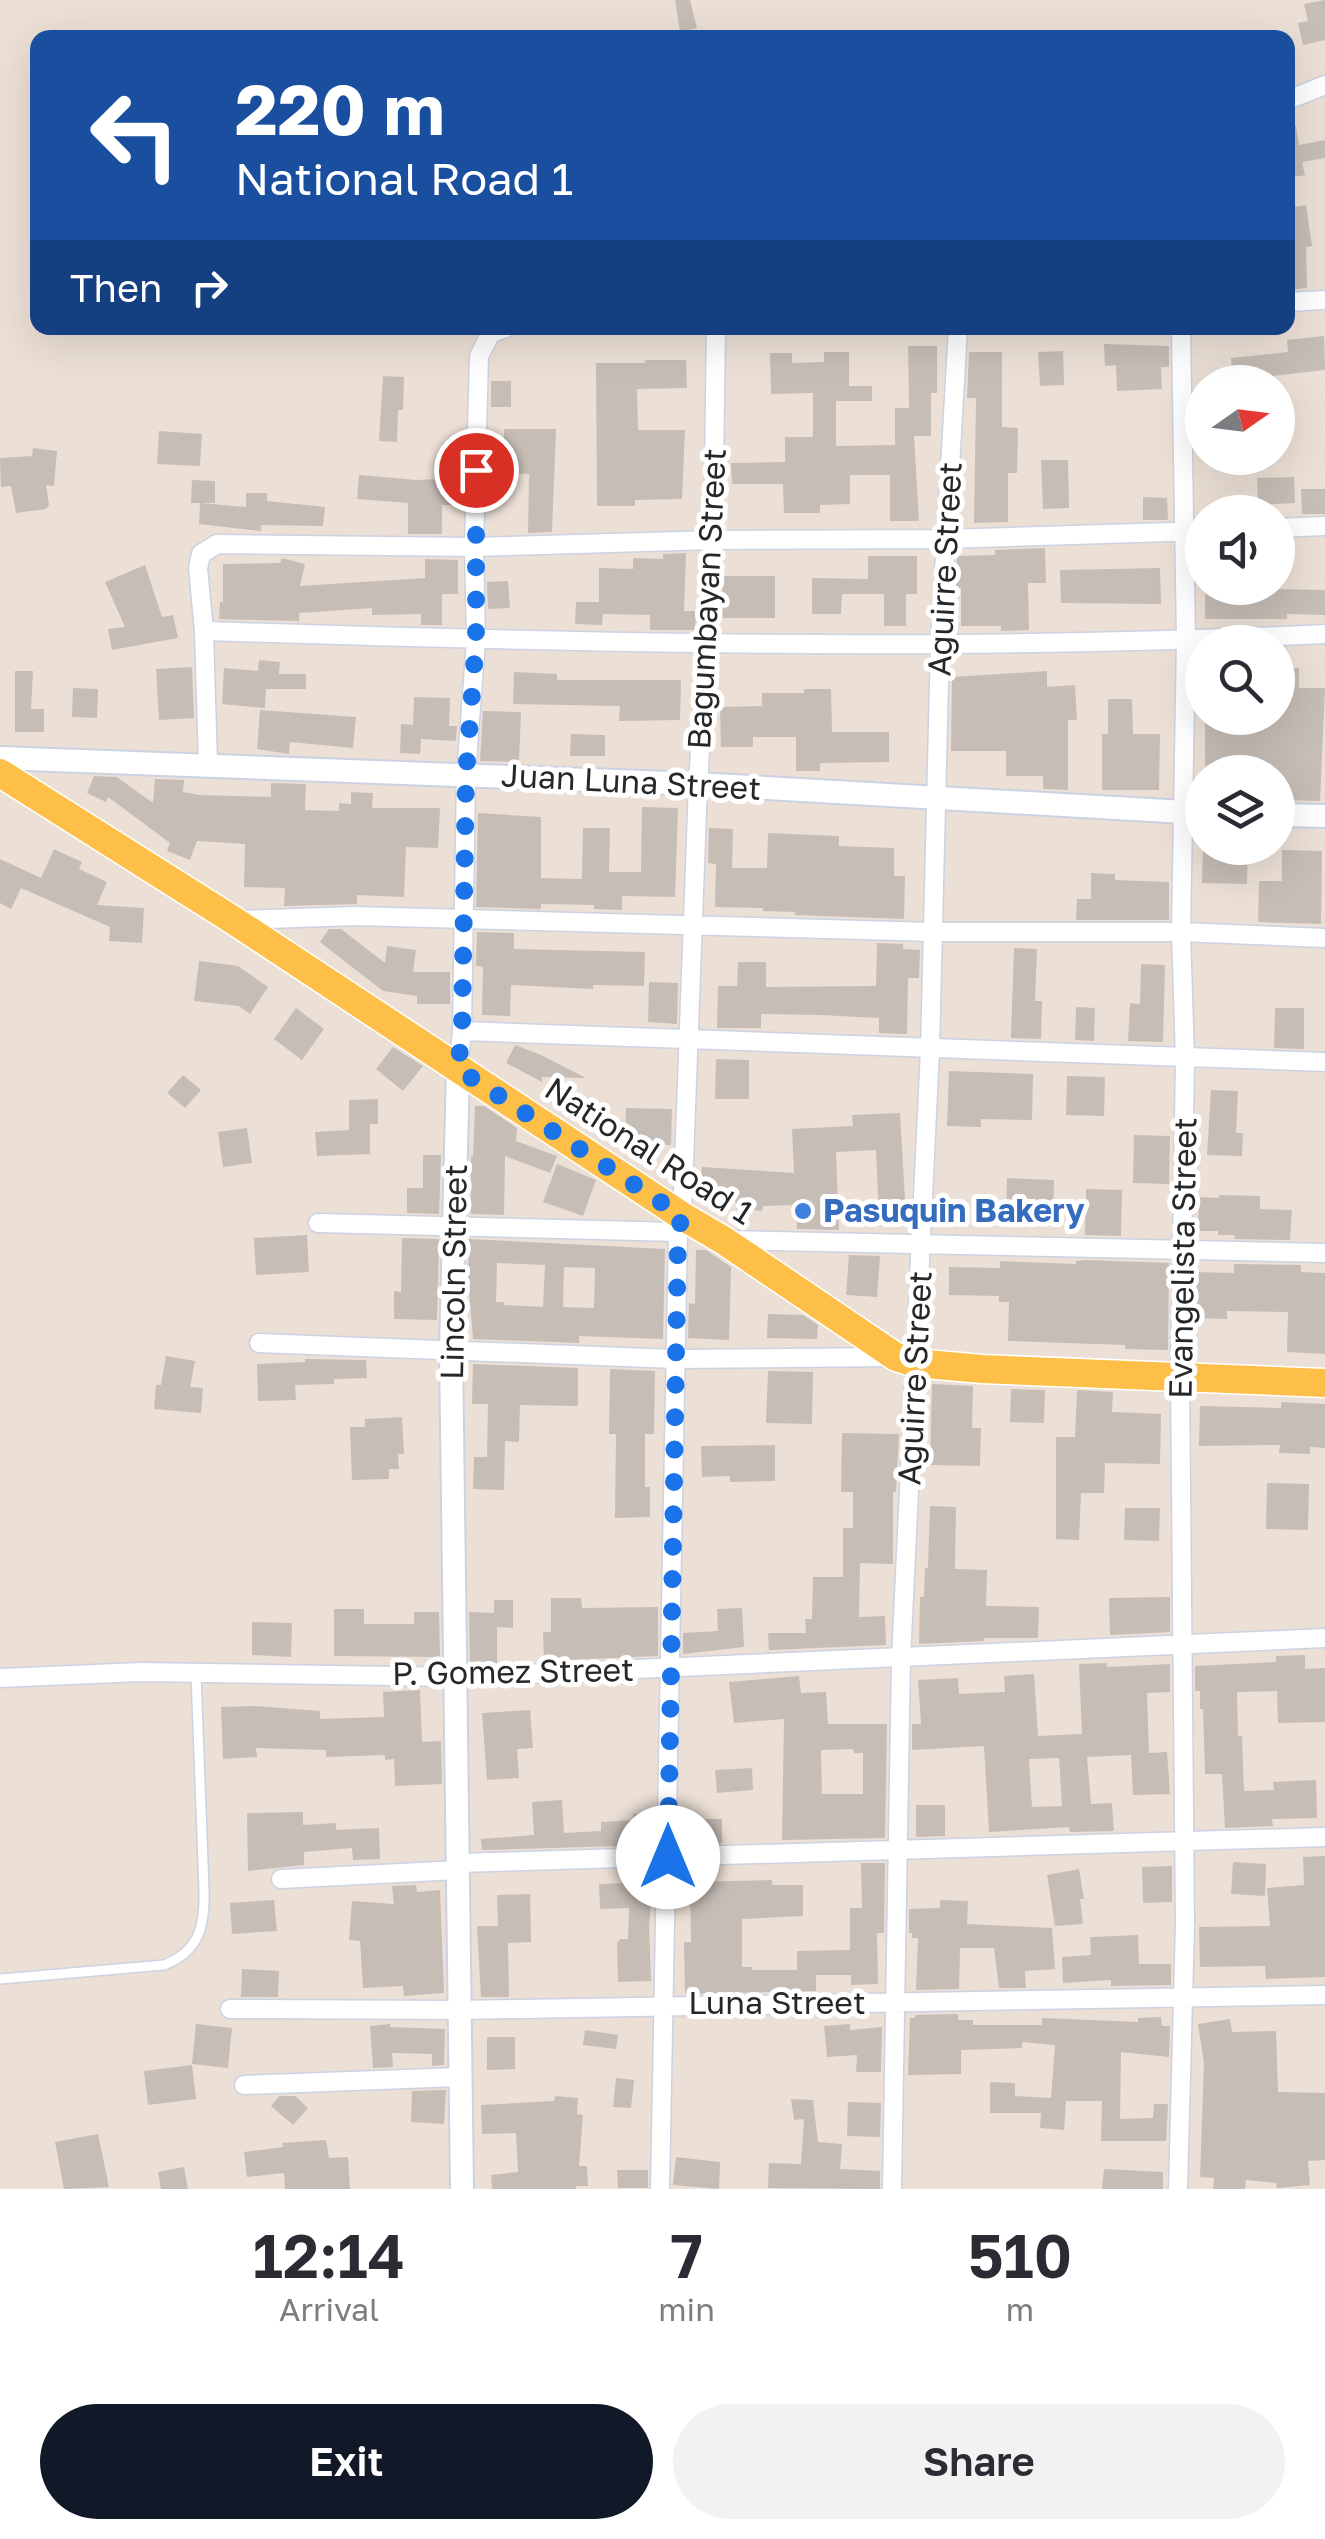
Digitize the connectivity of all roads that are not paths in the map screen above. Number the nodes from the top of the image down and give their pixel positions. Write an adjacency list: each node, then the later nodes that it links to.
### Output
1 (1325, 85): 2 (street)
2 (1295, 97)
3 (1325, 300): 4 (street)
4 (1295, 302)
5 (490, 335): 15 (street, Lincoln Street)
6 (716, 335): 14 (street, Bagumbayan Street)
7 (958, 335): 13 (street, Aguirre Street)
8 (1181, 335): 9 (street, Evangelista Street)
9 (1192, 495)
10 (1325, 526): 11 (street)
11 (1295, 527)
12 (1185, 532): 13 (street)
13 (946, 539): 14 (street); 21 (street, Aguirre Street)
14 (713, 540): 15 (street); 22 (street, Bagumbayan Street)
15 (474, 547): 16 (street); 19 (street, Lincoln Street)
16 (204, 631): 19 (street); 24 (street)
17 (1325, 634): 18 (street)
18 (1295, 635)
19 (476, 640): 22 (street); 26 (street, Lincoln Street)
20 (1185, 640): 21 (street)
21 (940, 642): 22 (street); 28 (street, Aguirre Street)
22 (707, 643): 27 (street, Bagumbayan Street)
23 (0, 758): 24 (street, Juan Luna Street)
24 (208, 764): 26 (street, Juan Luna Street)
25 (0, 773): 33 (main road, National Road 1)
26 (466, 775): 27 (street, Juan Luna Street); 34 (street, Lincoln Street)
27 (698, 784): 28 (street, Juan Luna Street); 35 (street, Bagumbayan Street)
28 (934, 800): 29 (street, Juan Luna Street); 36 (street, Aguirre Street)
29 (1185, 813)
30 (1295, 815): 31 (street)
31 (1325, 816)
32 (1188, 865): 37 (street, Evangelista Street)
33 (233, 920): 34 (street); 44 (main road, National Road 1)
34 (465, 921): 35 (street); 39 (street, Lincoln Street)
35 (695, 924): 36 (street); 40 (street, Bagumbayan Street)
36 (934, 932): 37 (street); 41 (street, Aguirre Street)
37 (1181, 932): 38 (street); 42 (street, Evangelista Street)
38 (1325, 938)
39 (462, 1031): 40 (street); 44 (street, Lincoln Street)
40 (689, 1041): 41 (street); 47 (street, Bagumbayan Street)
41 (930, 1050): 42 (street); 49 (street, Aguirre Street)
42 (1186, 1059): 43 (street); 50 (street, Evangelista Street)
43 (1325, 1062)
44 (458, 1069): 46 (street, Lincoln Street); 47 (main road, National Road 1)
45 (318, 1223): 46 (street)
46 (456, 1224): 47 (street); 53 (street, Lincoln Street)
47 (680, 1224): 48 (main road, National Road 1); 54 (street, Bagumbayan Street)
48 (724, 1240): 49 (street); 55 (main road, National Road 1)
49 (922, 1242): 50 (street); 55 (street, Aguirre Street)
50 (1184, 1251): 51 (street); 56 (street, Evangelista Street)
51 (1325, 1253)
52 (259, 1343): 53 (street)
53 (451, 1349): 54 (street); 63 (street, Lincoln Street)
54 (675, 1359): 55 (street); 61 (street, Bagumbayan Street)
55 (906, 1360): 56 (main road, National Road 1); 60 (street, Aguirre Street)
56 (1180, 1377): 57 (main road, National Road 1); 59 (street, Evangelista Street)
57 (1325, 1384)
58 (1325, 1638): 59 (street, P. Gomez Street)
59 (1184, 1647): 60 (street, P. Gomez Street); 66 (street, Evangelista Street)
60 (902, 1659): 61 (street, P. Gomez Street); 67 (street, Aguirre Street)
61 (670, 1668): 63 (street, P. Gomez Street); 68 (street, Bagumbayan Street)
62 (196, 1673): 63 (street, P. Gomez Street); 64 (street, P. Gomez Street); 71 (lane)
63 (458, 1676): 69 (street, Lincoln Street)
64 (0, 1678)
65 (1325, 1837): 66 (street)
66 (1184, 1842): 67 (street); 73 (street, Evangelista Street)
67 (897, 1852): 68 (street); 74 (street, Aguirre Street)
68 (668, 1857): 69 (street); 75 (street, Bagumbayan Street)
69 (459, 1867): 70 (street); 77 (street, Lincoln Street)
70 (281, 1878)
71 (0, 1979)
72 (1325, 1994): 73 (street, Luna Street)
73 (1183, 1998): 74 (street, Luna Street); 83 (street, Evangelista Street)
74 (895, 2002): 75 (street, Luna Street); 82 (street, Aguirre Street)
75 (664, 2004): 77 (street, Luna Street); 81 (street, Bagumbayan Street)
76 (230, 2010): 77 (street, Luna Street)
77 (459, 2010): 78 (street, Lincoln Street)
78 (460, 2077): 79 (street); 80 (street, Lincoln Street)
79 (244, 2085)
80 (462, 2189)
81 (660, 2189)
82 (892, 2189)
83 (1178, 2189)

